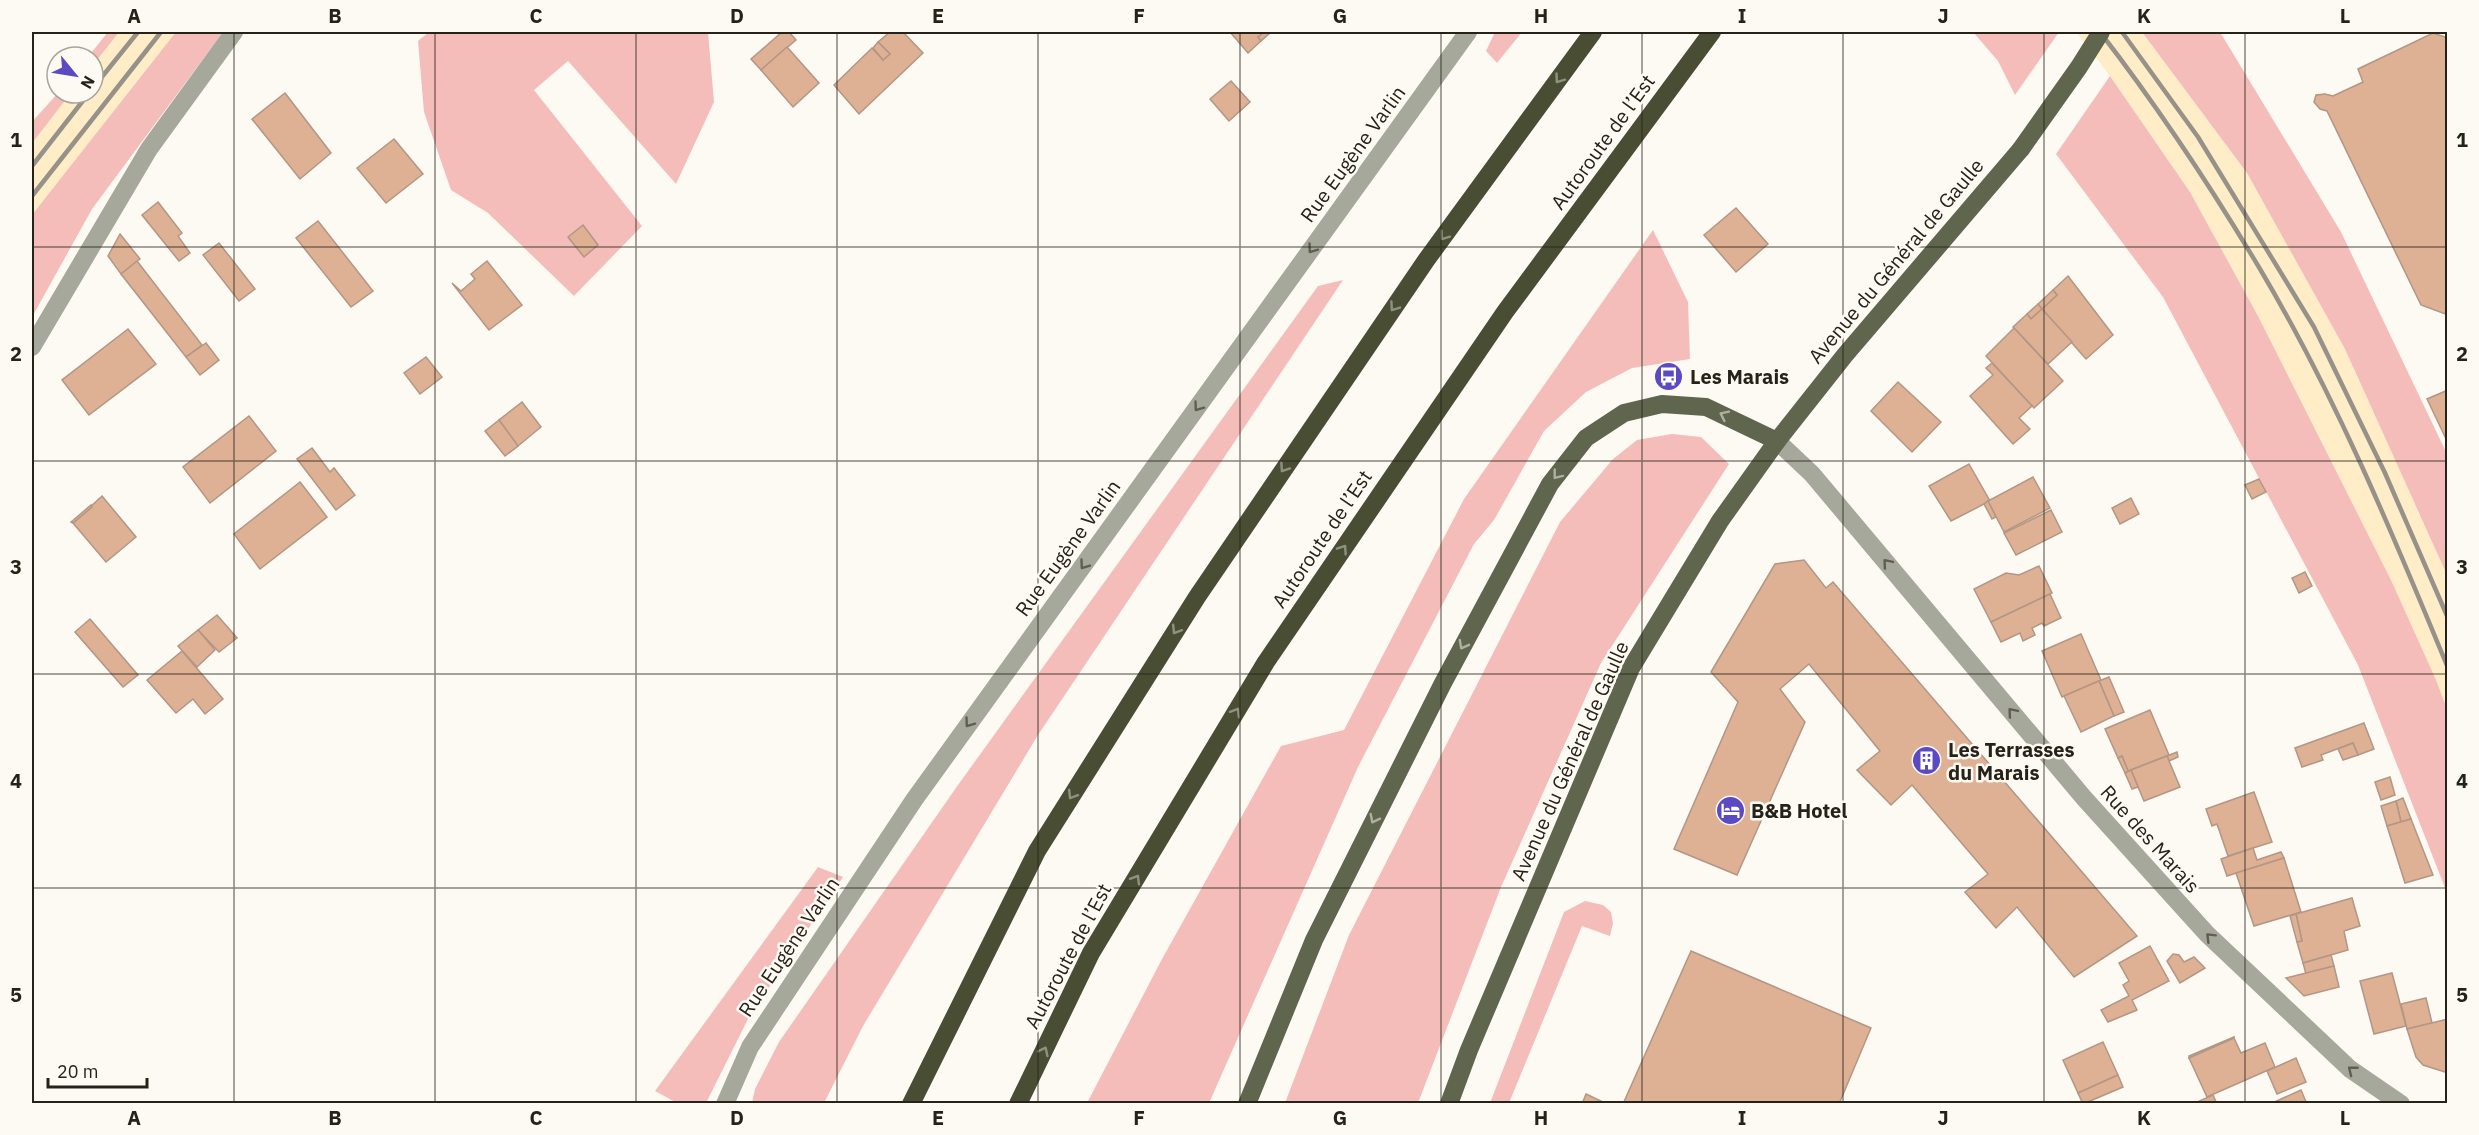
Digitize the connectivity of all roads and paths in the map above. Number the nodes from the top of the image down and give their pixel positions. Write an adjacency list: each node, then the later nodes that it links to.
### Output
1 (234, 32): 6 (street)
2 (1468, 32): 8 (street, Rue Eugène Varlin, one-way to 8)
3 (1593, 32): 9 (highway, one-way to 9)
4 (1713, 32): 10 (highway, Autoroute de l’Est, one-way to 4)
5 (2101, 32): 7 (main road, Avenue du Général de Gaulle, bridge)
6 (32, 347)
7 (1777, 441): 11 (main road, one-way to 11); 12 (main road, Avenue du Général de Gaulle); 13 (street, Rue des Marais, one-way to 7)
8 (725, 1104)
9 (910, 1104)
10 (1018, 1104)
11 (1247, 1104)
12 (1449, 1104)
13 (2401, 1104)

